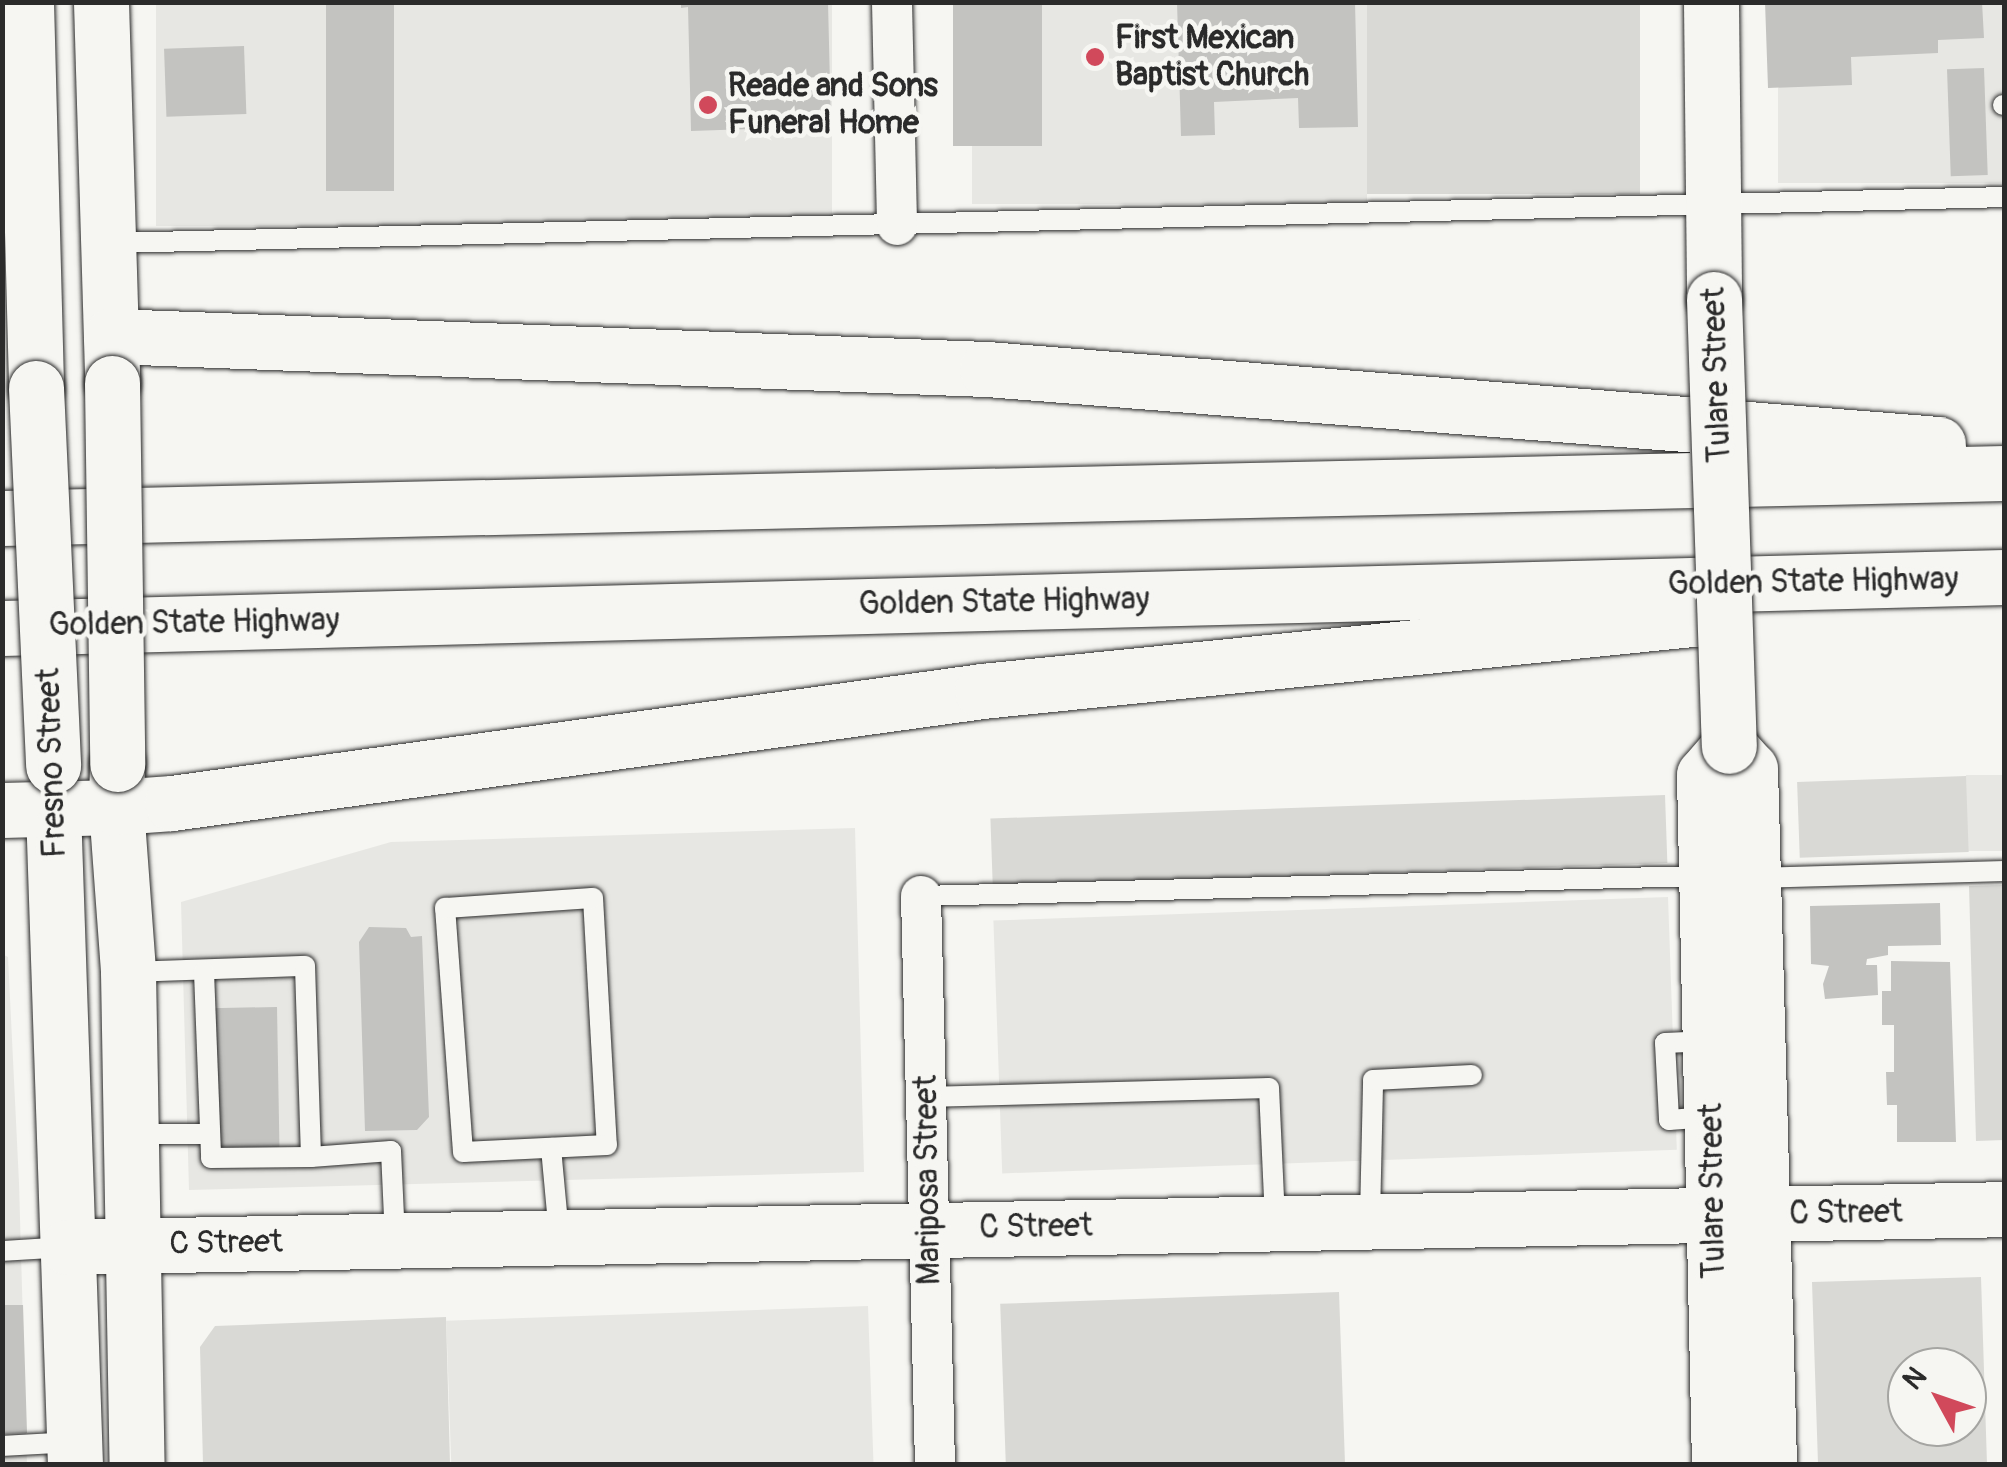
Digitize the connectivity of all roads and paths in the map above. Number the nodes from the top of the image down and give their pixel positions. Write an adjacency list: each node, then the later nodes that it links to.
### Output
1 (26, 2): 9 (main road, Fresno Street)
2 (101, 2): 8 (main road, Fresno Street)
3 (892, 2): 7 (street)
4 (1711, 2): 6 (main road, Tulare Street)
5 (2004, 197): 6 (lane)
6 (1715, 206): 7 (lane); 20 (main road, Tulare Street, bridge)
7 (897, 225): 8 (lane)
8 (110, 243): 10 (main road, Fresno Street)
9 (19, 336): 10 (main road); 18 (main road, Fresno Street, bridge)
10 (111, 360): 11 (main road); 17 (main road, Fresno Street, bridge)
11 (2004, 455)
12 (2004, 473): 13 (main road)
13 (2, 518)
14 (2004, 576): 16 (main road, Golden State Highway)
15 (2004, 587): 17 (main road)
16 (2, 628)
17 (116, 785): 18 (main road); 22 (main road, Fresno Street)
18 (36, 795): 38 (main road, Fresno Street)
19 (2004, 871): 20 (lane)
20 (1729, 877): 21 (lane); 31 (main road, Tulare Street); 31 (main road, Tulare Street)
21 (921, 896): 25 (street, Mariposa Street)
22 (128, 972): 23 (lane); 26 (main road, Fresno Street)
23 (204, 972): 27 (lane); 29 (lane)
24 (1472, 1075): 32 (lane)
25 (926, 1097): 33 (lane); 34 (street, Mariposa Street)
26 (130, 1134): 27 (lane); 37 (main road, Fresno Street)
27 (210, 1134): 29 (lane)
28 (551, 1148): 28 (lane); 35 (lane)
29 (311, 1156): 36 (lane)
30 (2004, 1208): 31 (main road, C Street)
31 (1738, 1215): 32 (main road, C Street); 44 (main road, Tulare Street); 45 (main road, Tulare Street)
32 (1370, 1220): 33 (main road, C Street)
33 (1275, 1221): 34 (main road, C Street)
34 (929, 1229): 35 (main road, C Street); 43 (street, Mariposa Street)
35 (559, 1237): 36 (main road, C Street)
36 (394, 1240): 37 (main road, C Street)
37 (133, 1244): 38 (main road, C Street); 42 (main road, Fresno Street)
38 (68, 1247): 39 (lane); 41 (main road, Fresno Street)
39 (2, 1250)
40 (2, 1446): 41 (lane)
41 (75, 1453)
42 (138, 1464)
43 (935, 1464)
44 (1719, 1464)
45 (1768, 1464)

